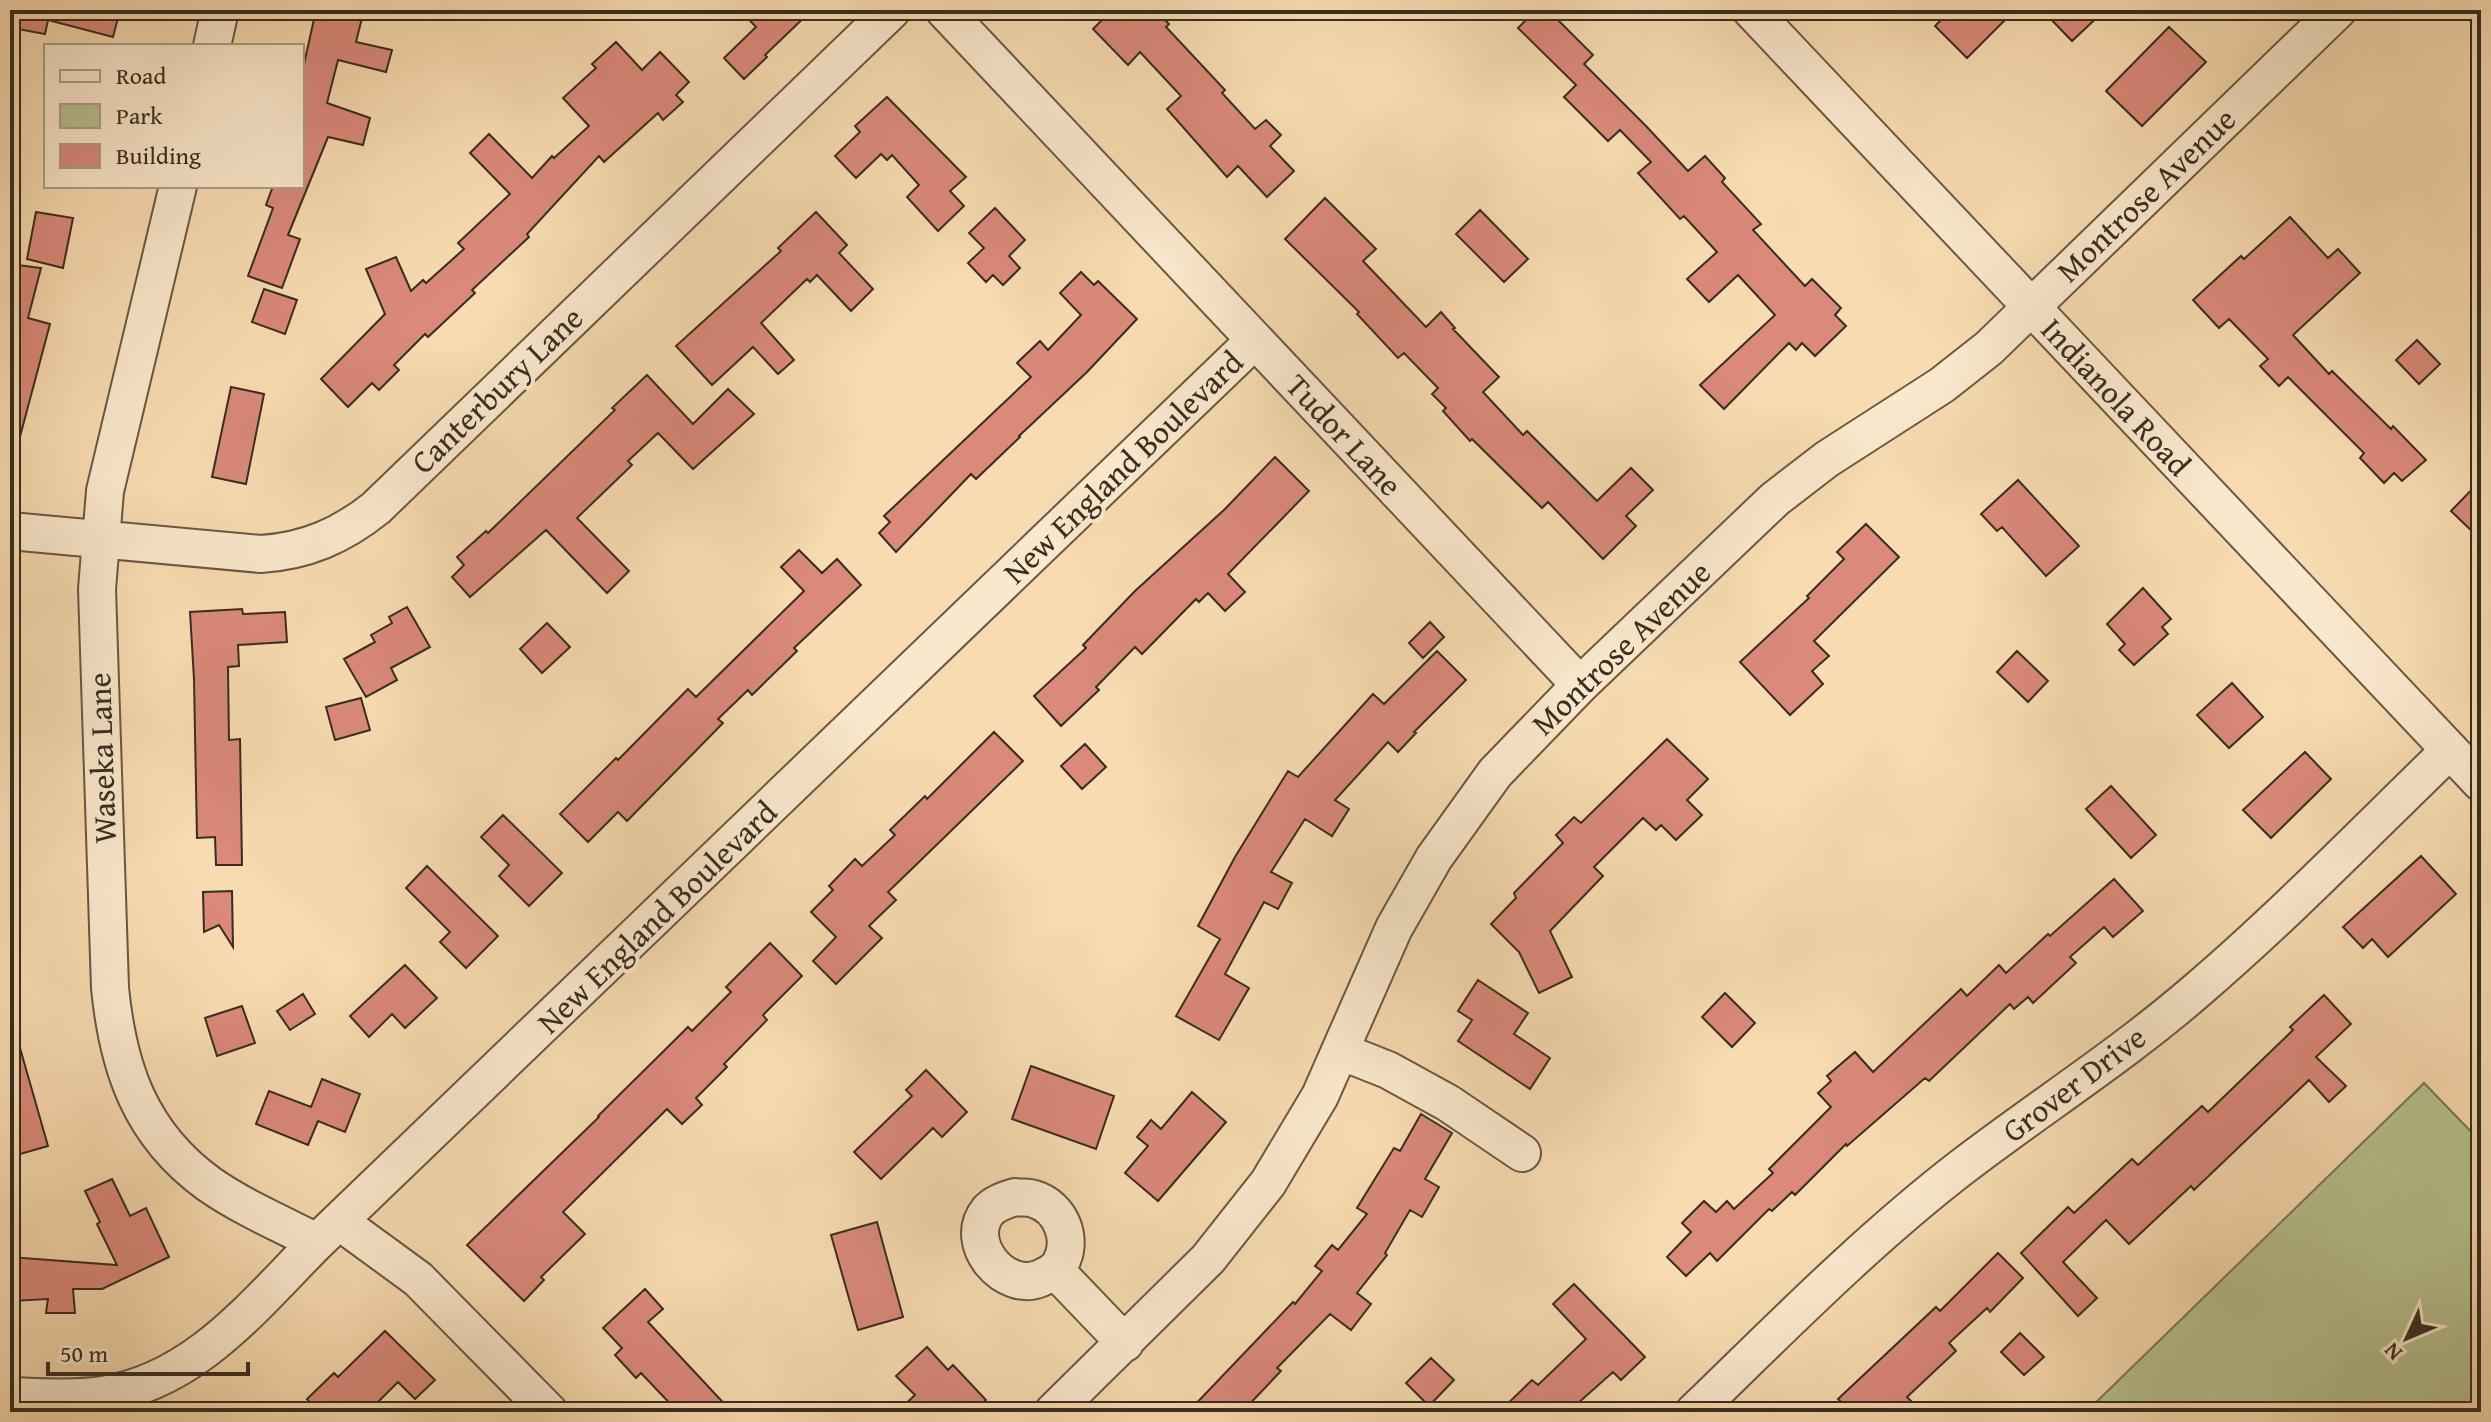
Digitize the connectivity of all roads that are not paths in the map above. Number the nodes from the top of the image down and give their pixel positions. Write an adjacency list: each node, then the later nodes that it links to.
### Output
1 (220, 10): 6 (street)
2 (892, 10): 11 (street, Canterbury Lane)
3 (944, 10): 9 (street, Tudor Lane)
4 (1751, 10): 8 (street, Indianola Road)
5 (2338, 10): 8 (street, Montrose Avenue)
6 (212, 44)
7 (178, 188): 11 (street, Waseka Lane)
8 (2031, 307): 12 (street, Montrose Avenue); 13 (street, Indianola Road)
9 (1255, 340): 12 (street, Tudor Lane); 17 (street, New England Boulevard)
10 (10, 531): 11 (street, Canterbury Lane)
11 (101, 540): 17 (street, Waseka Lane)
12 (1580, 685): 15 (street, Montrose Avenue)
13 (2450, 750): 14 (street, Indianola Road); 23 (street, Grover Drive)
14 (2481, 783)
15 (1340, 1051): 16 (street); 19 (street, Montrose Avenue)
16 (1522, 1153)
17 (329, 1232): 20 (street, New England Boulevard); 21 (street)
18 (1056, 1271): 19 (street)
19 (1125, 1343): 22 (street, Montrose Avenue)
20 (10, 1396)
21 (549, 1412)
22 (1053, 1412)
23 (1694, 1412)

